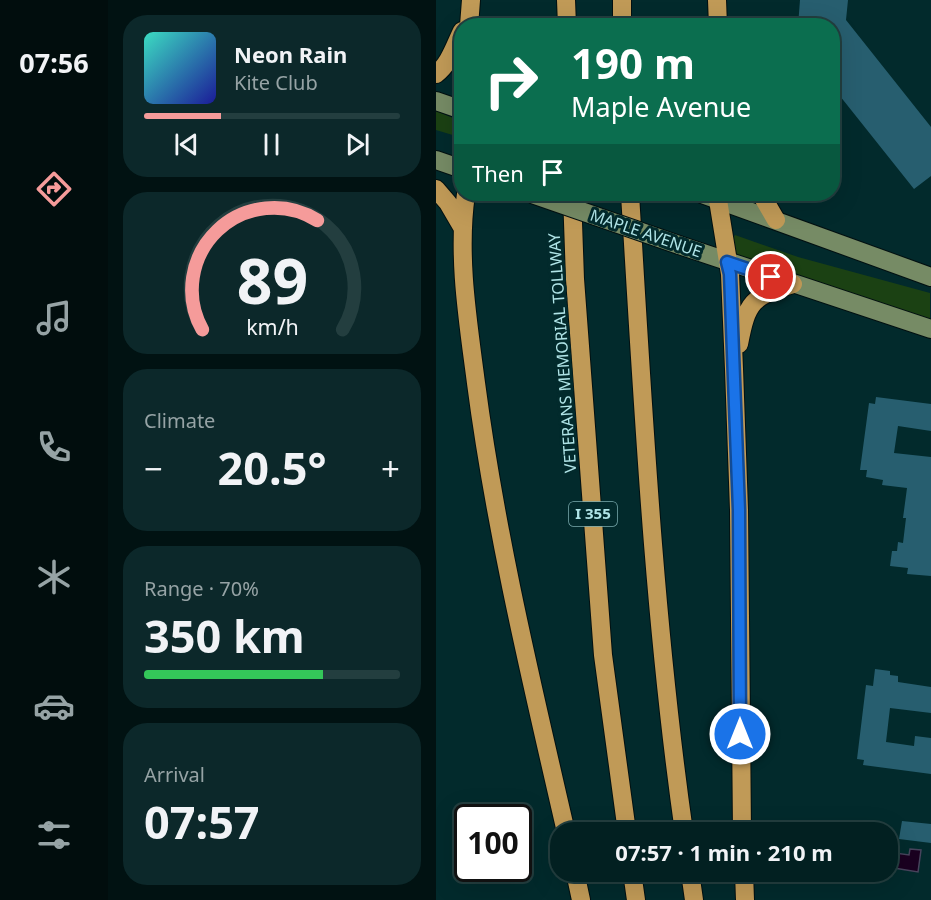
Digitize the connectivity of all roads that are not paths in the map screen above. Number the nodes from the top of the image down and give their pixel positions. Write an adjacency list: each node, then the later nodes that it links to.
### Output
1 (566, 0): 4 (highway)
2 (622, 0): 5 (highway)
3 (717, 0): 6 (highway)
4 (567, 18)
5 (622, 18)
6 (718, 18)
7 (454, 48): 8 (highway)
8 (436, 74)
9 (436, 101): 10 (main road)
10 (454, 107)
11 (436, 160): 12 (main road)
12 (454, 166)
13 (436, 189): 22 (highway)
14 (465, 201): 22 (highway)
15 (552, 201): 23 (main road, MAPLE AVENUE, bridge)
16 (572, 201): 29 (highway, VETERANS MEMORIAL TOLLWAY / I 355)
17 (630, 201): 30 (highway)
18 (714, 201): 23 (highway)
19 (726, 201): 21 (main road)
20 (765, 201): 21 (highway)
21 (776, 220): 24 (main road)
22 (462, 227): 28 (highway)
23 (727, 262): 25 (main road, MAPLE AVENUE); 27 (highway)
24 (931, 277)
25 (793, 285): 26 (main road, MAPLE AVENUE); 27 (highway)
26 (931, 329)
27 (734, 369): 31 (highway)
28 (564, 822)
29 (626, 822)
30 (683, 822)
31 (742, 822)
32 (577, 882): 36 (highway)
33 (633, 882): 37 (highway)
34 (691, 882): 38 (highway)
35 (744, 882): 39 (highway)
36 (581, 900)
37 (636, 900)
38 (694, 900)
39 (745, 900)

